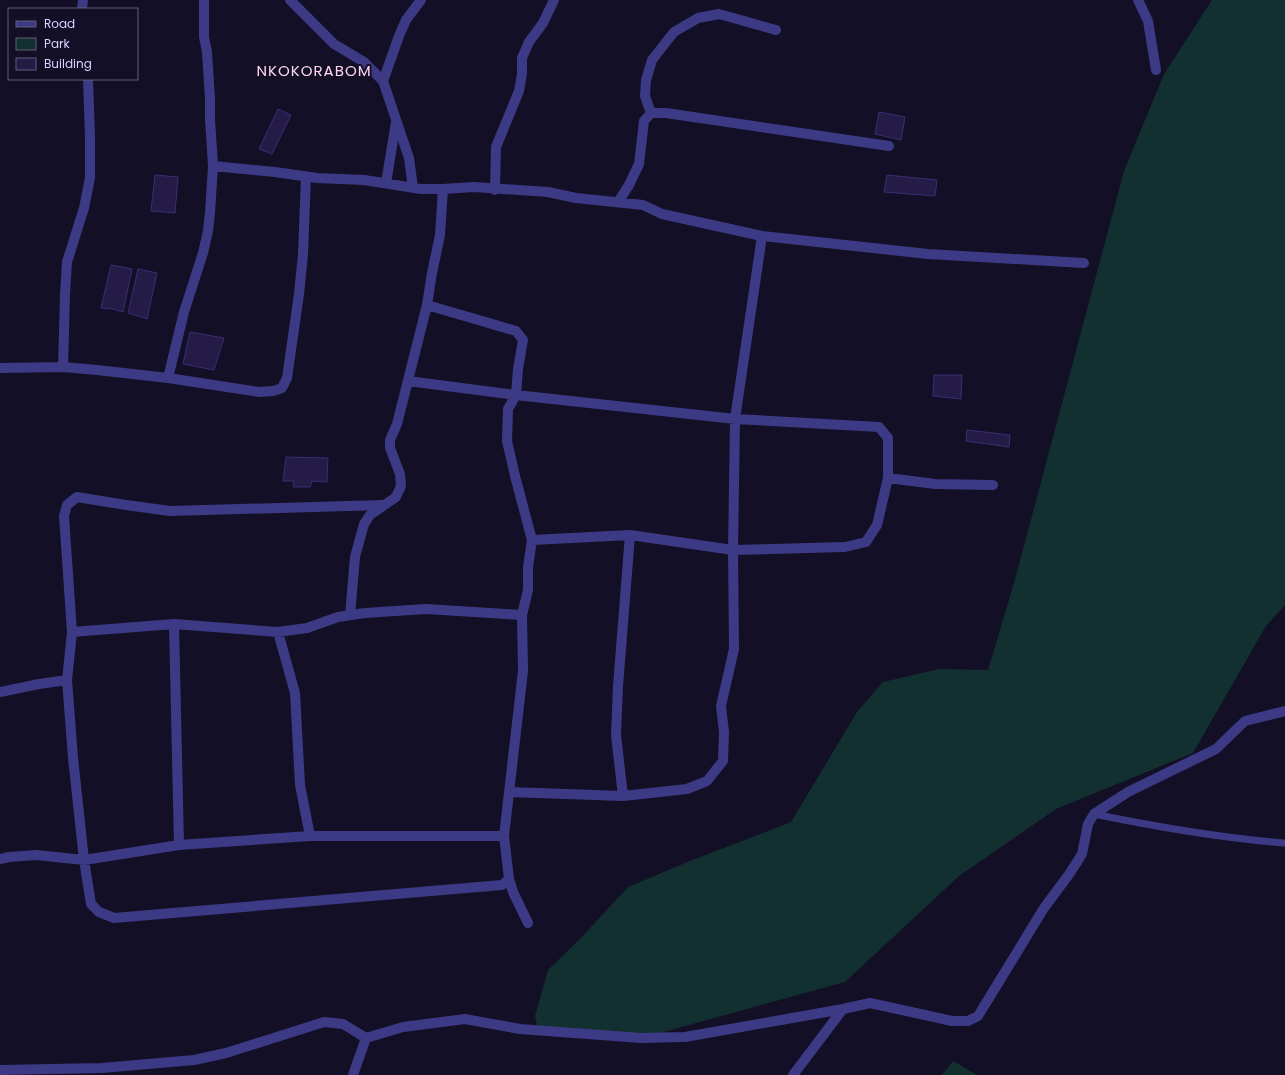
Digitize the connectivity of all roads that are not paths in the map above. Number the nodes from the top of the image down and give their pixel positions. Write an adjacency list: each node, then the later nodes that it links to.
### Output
1 (204, 0): 13 (street)
2 (290, 0): 9 (street)
3 (421, 0): 9 (street)
4 (554, 0): 18 (street)
5 (1138, 0): 7 (street)
6 (776, 30): 10 (street)
7 (1156, 70)
8 (88, 80): 23 (street)
9 (384, 81): 11 (street)
10 (651, 113): 12 (street); 19 (street)
11 (396, 120): 15 (street); 16 (street)
12 (889, 146)
13 (213, 166): 14 (street); 25 (street)
14 (306, 176): 15 (street); 25 (street)
15 (386, 183): 16 (street)
16 (413, 188): 17 (street)
17 (443, 189): 18 (street); 22 (street)
18 (495, 190): 19 (street)
19 (618, 202): 20 (street)
20 (762, 236): 21 (street); 28 (street)
21 (1084, 263)
22 (427, 305): 26 (street); 27 (street)
23 (63, 367): 24 (street); 25 (street)
24 (0, 368)
25 (168, 378)
26 (408, 381): 27 (street); 31 (street)
27 (516, 395): 28 (street); 33 (street)
28 (735, 419): 29 (street); 34 (street)
29 (888, 478): 30 (street); 34 (street)
30 (993, 486)
31 (383, 505): 35 (street); 38 (street)
32 (630, 535): 33 (street); 34 (street); 44 (street)
33 (532, 540): 36 (street)
34 (733, 550): 44 (street)
35 (350, 615): 36 (street); 39 (street)
36 (522, 615): 43 (street)
37 (174, 624): 38 (street); 39 (street); 49 (street)
38 (72, 632): 40 (street)
39 (278, 632): 46 (street)
40 (67, 680): 41 (street); 51 (street)
41 (0, 692)
42 (1285, 711): 45 (street)
43 (509, 792): 44 (street); 47 (street)
44 (623, 796)
45 (1094, 814): 48 (lane); 54 (street)
46 (310, 836): 47 (street); 49 (street)
47 (504, 836): 52 (street)
48 (1285, 843)
49 (179, 845): 51 (street)
50 (0, 859): 51 (street)
51 (84, 860): 52 (street)
52 (509, 879): 53 (street)
53 (528, 923)
54 (843, 1009): 55 (street); 58 (street)
55 (366, 1038): 56 (street); 57 (street)
56 (0, 1070)
57 (353, 1075)
58 (793, 1075)

